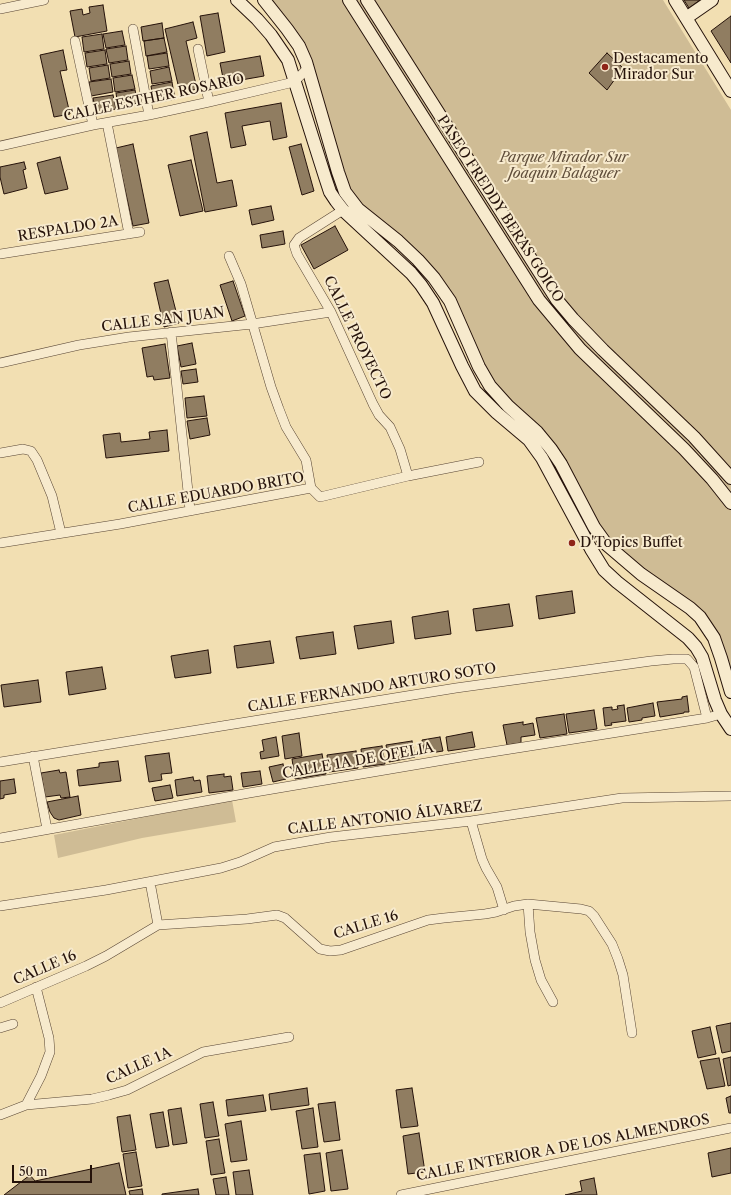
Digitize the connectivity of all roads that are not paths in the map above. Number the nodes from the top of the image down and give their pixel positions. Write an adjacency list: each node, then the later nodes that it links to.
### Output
1 (44, 0): 8 (street)
2 (237, 0): 15 (street)
3 (264, 0): 14 (street)
4 (349, 0): 36 (street, PASEO FREDDY BERAS GOICO)
5 (367, 0): 34 (street, PASEO FREDDY BERAS GOICO)
6 (675, 0): 10 (street)
7 (712, 0): 10 (street)
8 (33, 1): 9 (street)
9 (0, 9)
10 (686, 18): 16 (street)
11 (134, 29): 18 (street)
12 (75, 41): 20 (street)
13 (198, 49): 17 (street)
14 (308, 68): 15 (street); 40 (street)
15 (294, 82): 17 (street, CALLE ESTHER ROSARIO); 22 (street)
16 (731, 91)
17 (209, 102): 18 (street, CALLE ESTHER ROSARIO)
18 (149, 115): 19 (street, CALLE ESTHER ROSARIO)
19 (107, 123): 20 (street, CALLE ESTHER ROSARIO); 24 (street)
20 (93, 126): 21 (street, CALLE ESTHER ROSARIO)
21 (0, 146)
22 (343, 210): 27 (street, CALLE PROYECTO); 41 (street)
23 (140, 232): 24 (street, RESPALDO 2A)
24 (129, 234): 25 (street, RESPALDO 2A)
25 (0, 254)
26 (229, 256): 28 (street)
27 (331, 312): 28 (street, CALLE SAN JUAN); 33 (street, CALLE PROYECTO)
28 (252, 324): 29 (street, CALLE SAN JUAN); 35 (street)
29 (171, 332): 30 (street, CALLE SAN JUAN); 37 (street)
30 (0, 363)
31 (0, 453): 38 (street)
32 (479, 462): 33 (street, CALLE EDUARDO BRITO)
33 (408, 476): 35 (street, CALLE EDUARDO BRITO)
34 (731, 478)
35 (310, 488): 37 (street, CALLE EDUARDO BRITO)
36 (731, 503)
37 (190, 510): 38 (street, CALLE EDUARDO BRITO)
38 (61, 533): 39 (street, CALLE EDUARDO BRITO)
39 (0, 543)
40 (731, 692)
41 (721, 714): 42 (street, CALLE 1A DE OFELIA); 43 (street)
42 (707, 718): 44 (street, CALLE FERNANDO ARTURO SOTO); 48 (street, CALLE 1A DE OFELIA)
43 (731, 729)
44 (33, 756): 45 (street, CALLE FERNANDO ARTURO SOTO); 48 (street)
45 (0, 762)
46 (731, 796): 47 (street, CALLE ANTONIO ÁLVAREZ)
47 (471, 821): 50 (street, CALLE ANTONIO ÁLVAREZ); 53 (street)
48 (47, 829): 49 (street, CALLE 1A DE OFELIA)
49 (0, 838)
50 (150, 882): 52 (street, CALLE ANTONIO ÁLVAREZ); 54 (street)
51 (528, 904): 53 (street, CALLE 16); 56 (street); 60 (street, CALLE 16)
52 (0, 906)
53 (504, 910): 54 (street, CALLE 16)
54 (158, 925): 55 (street, CALLE 16)
55 (36, 987): 57 (street, CALLE 16); 62 (street)
56 (553, 1002)
57 (0, 1003)
58 (13, 1024): 59 (street)
59 (0, 1028)
60 (632, 1033)
61 (289, 1037): 62 (street, CALLE 1A)
62 (26, 1105): 63 (street, CALLE 1A)
63 (0, 1115)
64 (731, 1128): 65 (street, CALLE INTERIOR A DE LOS ALMENDROS)
65 (401, 1195)

